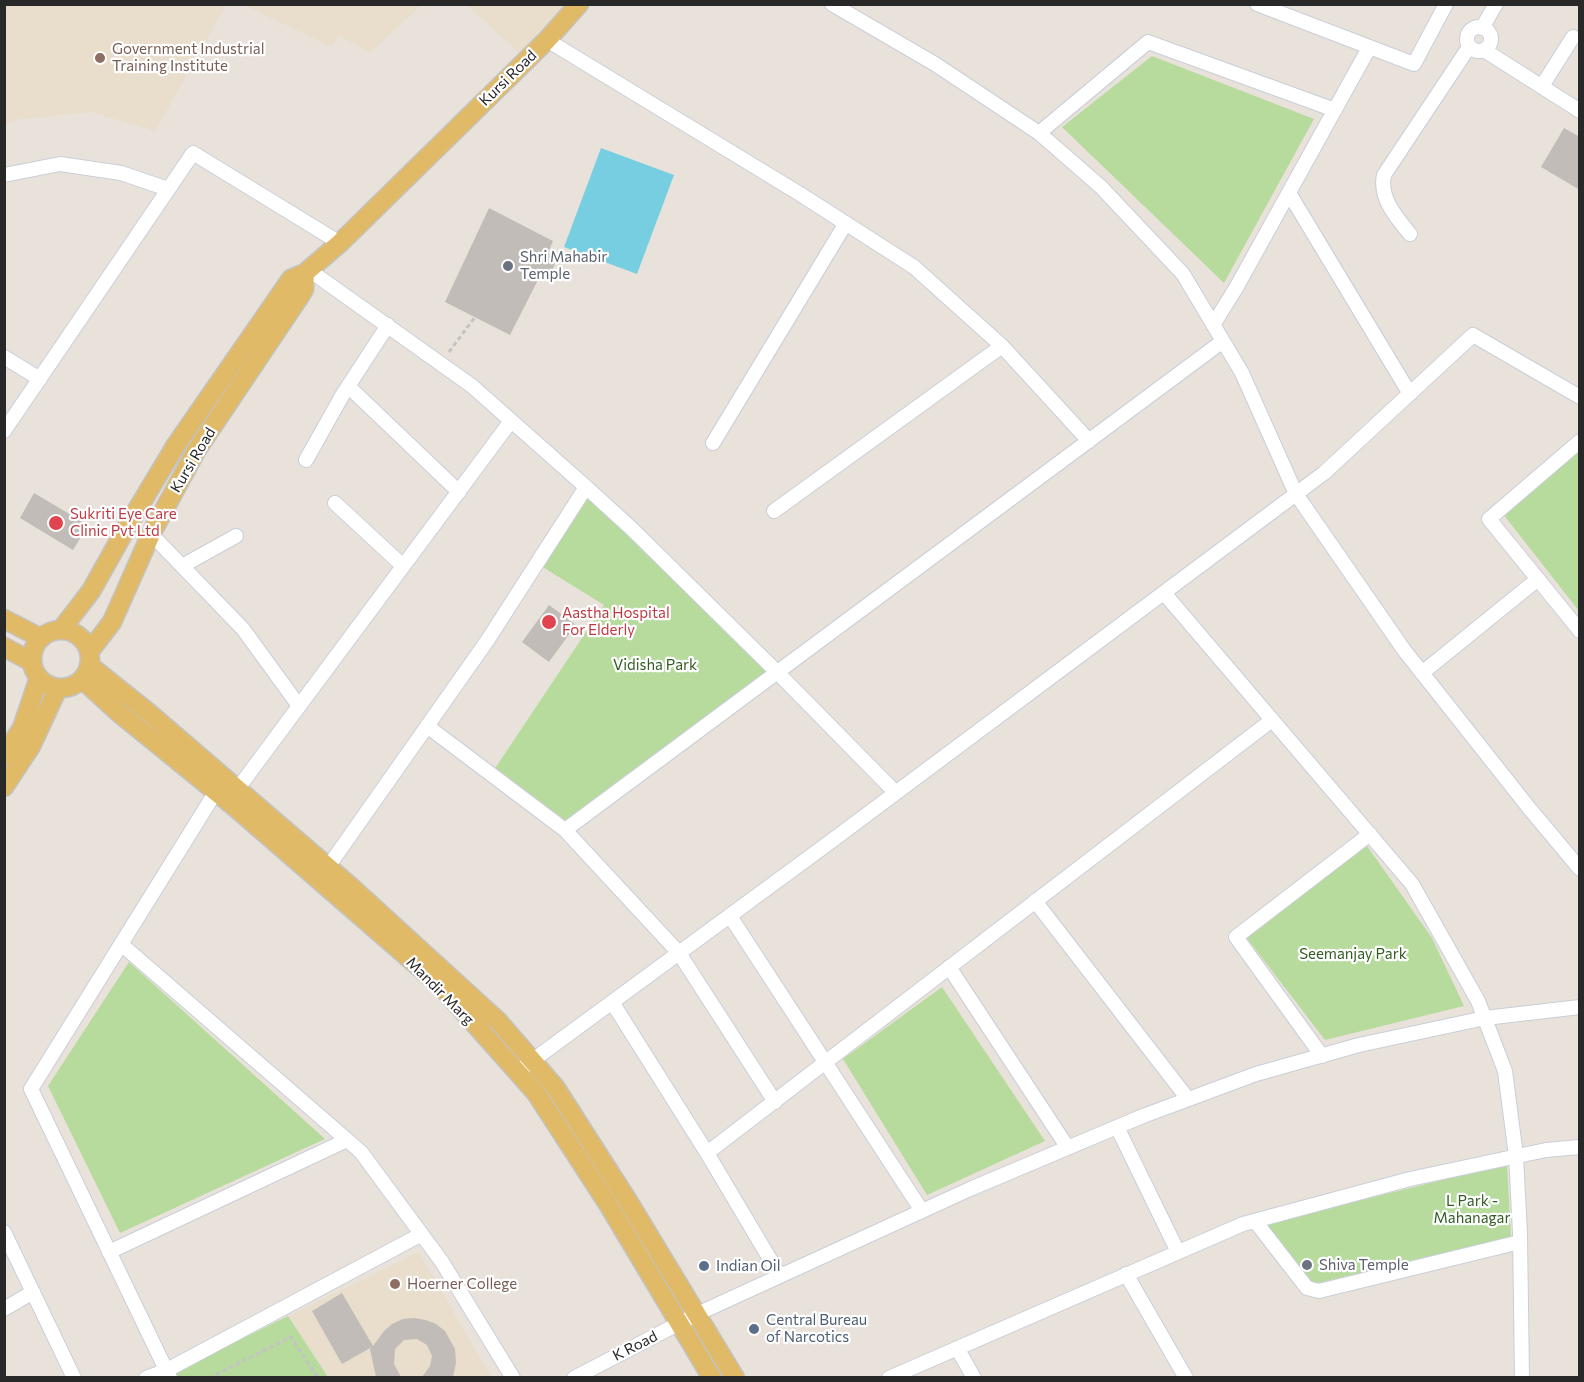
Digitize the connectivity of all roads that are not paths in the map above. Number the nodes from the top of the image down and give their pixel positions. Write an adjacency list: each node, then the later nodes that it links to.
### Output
1 (579, 4): 8 (main road, Kursi Road)
2 (832, 4): 15 (street)
3 (1257, 4): 10 (street)
4 (1446, 4): 10 (street)
5 (1496, 4): 6 (street)
6 (1482, 28): 9 (street); 11 (street)
7 (1573, 37): 12 (street)
8 (547, 40): 19 (street); 21 (main road, Kursi Road)
9 (1470, 47): 11 (street); 20 (street)
10 (1369, 48): 13 (street)
11 (1484, 50): 12 (street)
12 (1542, 86): 14 (street)
13 (1335, 110): 15 (street); 18 (street)
14 (1580, 111)
15 (1039, 133): 23 (street)
16 (4, 175): 17 (street)
17 (168, 189): 21 (street); 28 (street)
18 (1289, 193): 23 (street); 30 (street)
19 (846, 223): 26 (street); 36 (street)
20 (1410, 234)
21 (340, 243): 22 (main road, Kursi Road)
22 (307, 271): 24 (street); 43 (main road, Kursi Road); 50 (main road, Kursi Road)
23 (1213, 325): 25 (street)
24 (388, 326): 29 (street); 32 (street)
25 (1223, 341): 34 (street); 40 (street)
26 (1002, 346): 34 (street); 42 (street)
27 (4, 357): 28 (street)
28 (40, 379): 33 (street)
29 (348, 386): 37 (street); 39 (street)
30 (1410, 393): 31 (street); 40 (street)
31 (1580, 397)
32 (512, 421): 38 (street); 39 (street)
33 (4, 431)
34 (1089, 441): 56 (street)
35 (1580, 441): 47 (street)
36 (713, 442)
37 (306, 460)
38 (586, 487): 56 (street); 61 (street)
39 (459, 492): 46 (street)
40 (1296, 494): 48 (street); 57 (street)
41 (334, 504): 46 (street)
42 (774, 511)
43 (151, 534): 45 (street); 54 (main road, Kursi Road)
44 (236, 536): 45 (street)
45 (182, 566): 59 (street)
46 (403, 566): 59 (street)
47 (1538, 579): 51 (street); 57 (street)
48 (1164, 593): 60 (street); 65 (street)
49 (4, 619): 52 (main road)
50 (62, 630): 52 (main road); 54 (main road)
51 (1580, 631)
52 (41, 638): 55 (main road)
53 (4, 647): 55 (main road)
54 (87, 666): 58 (main road); 64 (main road)
55 (35, 670): 58 (main road); 62 (main road)
56 (777, 672): 65 (street); 66 (street)
57 (1422, 673): 68 (street)
58 (58, 688): 63 (main road)
59 (299, 706): 64 (street)
60 (1272, 720): 67 (street); 70 (street)
61 (427, 726): 66 (street); 69 (street)
62 (4, 756)
63 (4, 787)
64 (226, 790): 69 (main road); 72 (street)
65 (896, 793): 71 (street)
66 (565, 830): 73 (street)
67 (1370, 834): 77 (street); 78 (street)
68 (1580, 869)
69 (323, 873): 79 (main road); 81 (main road, Mandir Marg)
70 (1035, 901): 74 (street); 82 (street)
71 (730, 916): 73 (street); 80 (street)
72 (121, 944): 85 (street); 95 (street)
73 (679, 953): 75 (street); 83 (street)
74 (949, 967): 80 (street); 86 (street)
75 (612, 1002): 79 (street); 88 (street)
76 (1580, 1006): 77 (street, K Road)
77 (1485, 1018): 78 (street, K Road); 89 (street)
78 (1322, 1056): 82 (street, K Road)
79 (532, 1060): 81 (street); 101 (main road)
80 (826, 1062): 83 (street); 90 (street)
81 (517, 1071): 102 (main road, Mandir Marg)
82 (1188, 1099): 84 (street, K Road)
83 (775, 1102): 88 (street)
84 (1117, 1127): 86 (street, K Road); 96 (street)
85 (347, 1140): 93 (street); 95 (street)
86 (1068, 1148): 90 (street, K Road)
87 (1580, 1148): 89 (street)
88 (707, 1153): 98 (street)
89 (1516, 1156): 91 (street); 94 (street)
90 (922, 1211): 98 (street, K Road)
91 (1255, 1221): 94 (street); 96 (street)
92 (4, 1232): 99 (street)
93 (420, 1235): 104 (street); 107 (street)
94 (1520, 1242): 114 (street)
95 (109, 1252): 104 (street)
96 (1178, 1252): 97 (street)
97 (1126, 1274): 103 (street); 113 (street)
98 (780, 1276): 101 (street, K Road)
99 (33, 1292): 100 (street); 105 (street)
100 (4, 1310)
101 (697, 1314): 102 (street, K Road); 110 (main road)
102 (680, 1323): 108 (street, K Road); 109 (main road, Mandir Marg)
103 (957, 1348): 111 (street); 112 (street)
104 (168, 1374): 106 (street)
105 (74, 1377)
106 (146, 1377)
107 (513, 1377)
108 (574, 1377)
109 (712, 1377)
110 (735, 1377)
111 (889, 1377)
112 (974, 1377)
113 (1186, 1377)
114 (1522, 1377)

